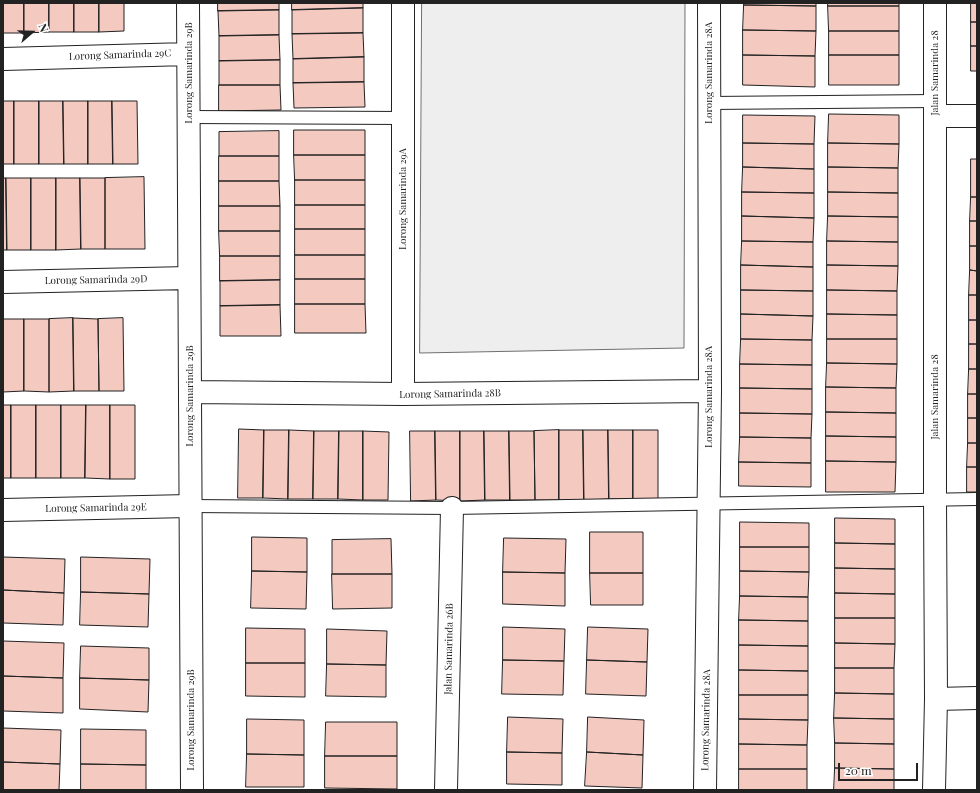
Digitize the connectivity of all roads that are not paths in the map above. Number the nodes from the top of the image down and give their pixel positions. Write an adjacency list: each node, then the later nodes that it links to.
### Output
1 (188, 3): 5 (street, Lorong Samarinda 29B)
2 (403, 3): 11 (street, Lorong Samarinda 29A)
3 (709, 3): 7 (street, Lorong Samarinda 28A)
4 (935, 3): 8 (street, Jalan Samarinda 28)
5 (188, 54): 6 (street, Lorong Samarinda 29C); 10 (street, Lorong Samarinda 29B)
6 (3, 59)
7 (710, 103): 8 (lane); 14 (street, Lorong Samarinda 28A)
8 (935, 108): 9 (street); 18 (street, Jalan Samarinda 28)
9 (977, 116)
10 (189, 117): 11 (lane); 12 (street, Lorong Samarinda 29B)
11 (403, 118): 16 (street, Lorong Samarinda 29A)
12 (189, 278): 13 (street, Lorong Samarinda 29D); 15 (street, Lorong Samarinda 29B)
13 (3, 282)
14 (710, 391): 16 (street, Lorong Samarinda 28B); 19 (street, Lorong Samarinda 28A)
15 (190, 392): 16 (street, Lorong Samarinda 28B); 20 (street, Lorong Samarinda 29B)
16 (403, 394)
17 (977, 499): 18 (lane)
18 (934, 500): 19 (lane); 24 (street, Jalan Samarinda 28)
19 (709, 504): 21 (lane); 27 (street, Lorong Samarinda 28A)
20 (189, 506): 21 (lane); 22 (street, Lorong Samarinda 29E); 25 (street, Lorong Samarinda 29B)
21 (452, 508): 26 (street, Jalan Samarinda 26B)
22 (3, 510)
23 (977, 698): 24 (street)
24 (936, 699): 28 (street, Jalan Samarinda 28)
25 (192, 790)
26 (446, 790)
27 (705, 790)
28 (934, 790)

